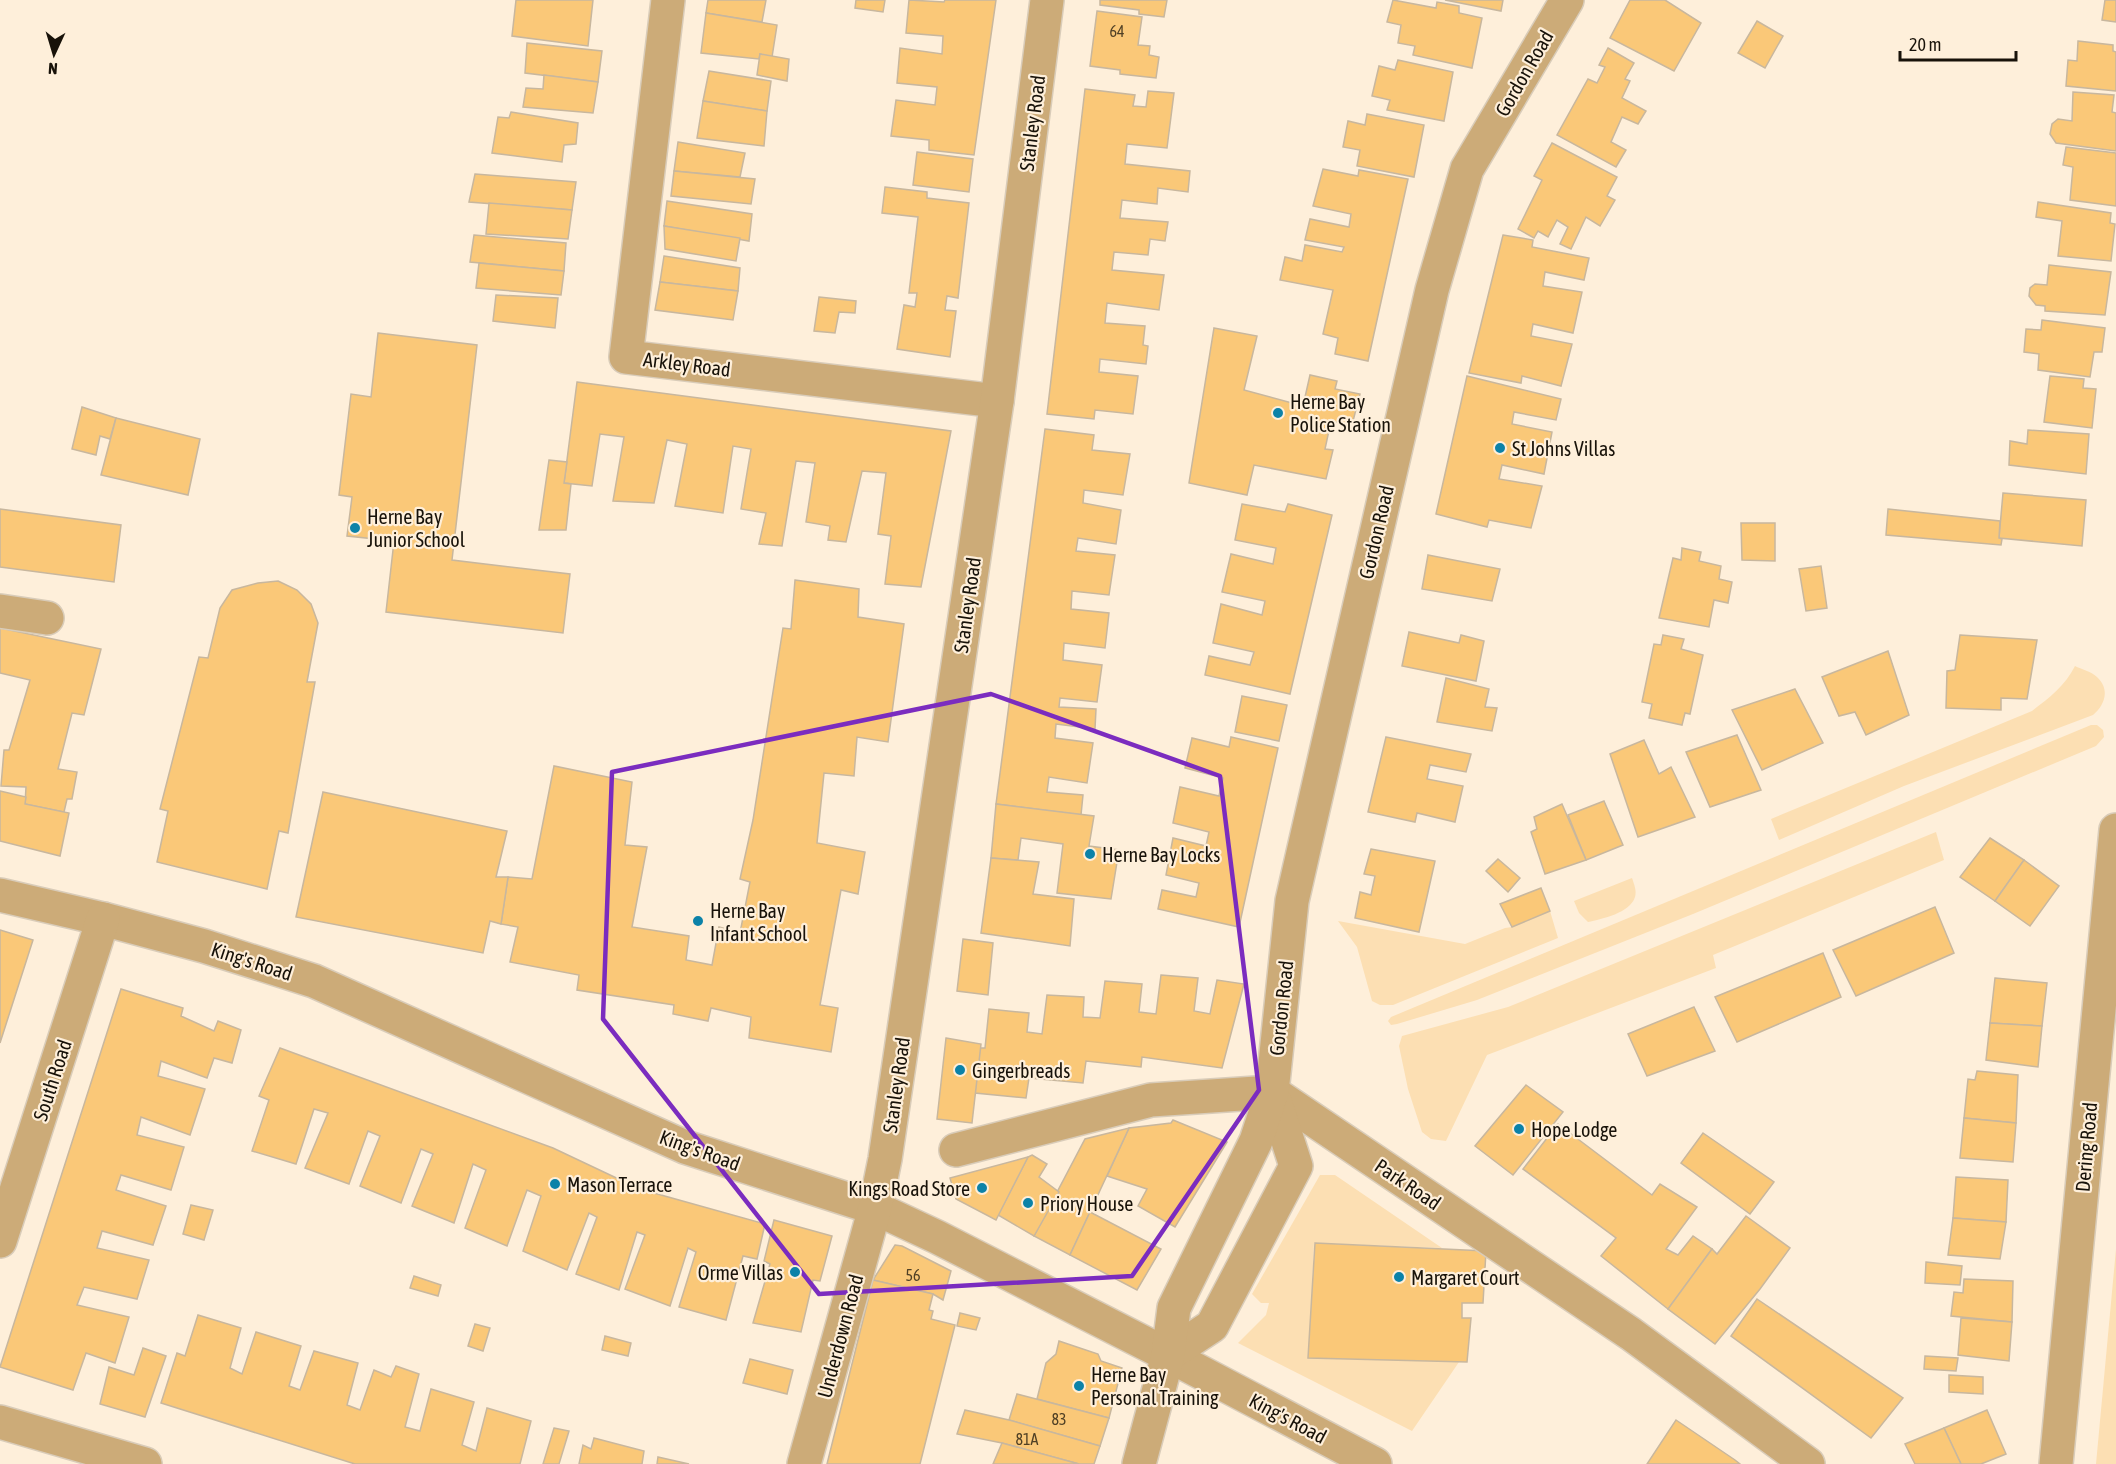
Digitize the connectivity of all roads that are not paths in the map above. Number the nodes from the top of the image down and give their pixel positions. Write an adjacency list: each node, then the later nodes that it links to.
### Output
1 (668, 0): 4 (street, Arkley Road)
2 (1047, 0): 4 (street, Stanley Road)
3 (1567, 0): 10 (street, Gordon Road)
4 (997, 401): 12 (street, Stanley Road)
5 (0, 611): 6 (street)
6 (47, 618)
7 (2116, 830): 21 (street, Dering Road)
8 (0, 895): 9 (street, King's Road)
9 (103, 919): 12 (street, King's Road); 13 (street, South Road)
10 (1272, 1092): 11 (street); 14 (street, Gordon Road); 14 (street, Gordon Road); 20 (street, Park Road)
11 (956, 1150)
12 (875, 1208): 14 (street, King's Road); 17 (street, Underdown Road)
13 (0, 1241)
14 (1168, 1355): 18 (street); 19 (street, King's Road)
15 (0, 1422): 16 (street)
16 (145, 1464)
17 (804, 1464)
18 (1139, 1464)
19 (1375, 1464)
20 (1808, 1464)
21 (2056, 1464)

